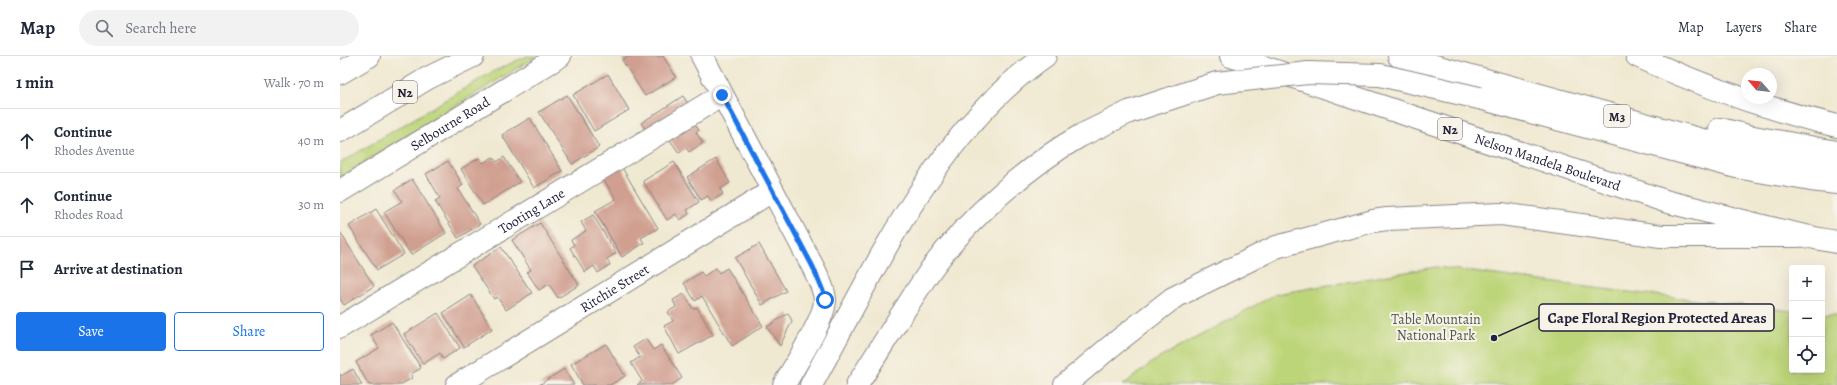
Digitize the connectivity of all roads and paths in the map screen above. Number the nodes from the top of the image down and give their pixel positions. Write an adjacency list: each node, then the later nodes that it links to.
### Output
1 (369, 56): 10 (main road)
2 (473, 56): 13 (main road, N2)
3 (560, 56): 17 (main road, Selbourne Road)
4 (702, 56): 11 (main road)
5 (1045, 56): 24 (main road)
6 (1232, 56): 19 (main road, Nelson Mandela Boulevard / N2)
7 (1399, 56): 15 (main road, M3)
8 (1452, 56): 14 (main road)
9 (1636, 56): 12 (main road)
10 (340, 73)
11 (722, 95): 18 (main road); 21 (main road, Tooting Lane)
12 (1837, 126)
13 (340, 131)
14 (1837, 152)
15 (1837, 166)
16 (1837, 183): 25 (main road, bridge)
17 (340, 191)
18 (772, 191): 22 (main road, Ritchie Street); 23 (main road)
19 (1798, 236): 20 (main road, N2); 26 (main road)
20 (1837, 242)
21 (340, 327)
22 (457, 385)
23 (784, 385)
24 (811, 385)
25 (857, 385)
26 (1066, 385)

